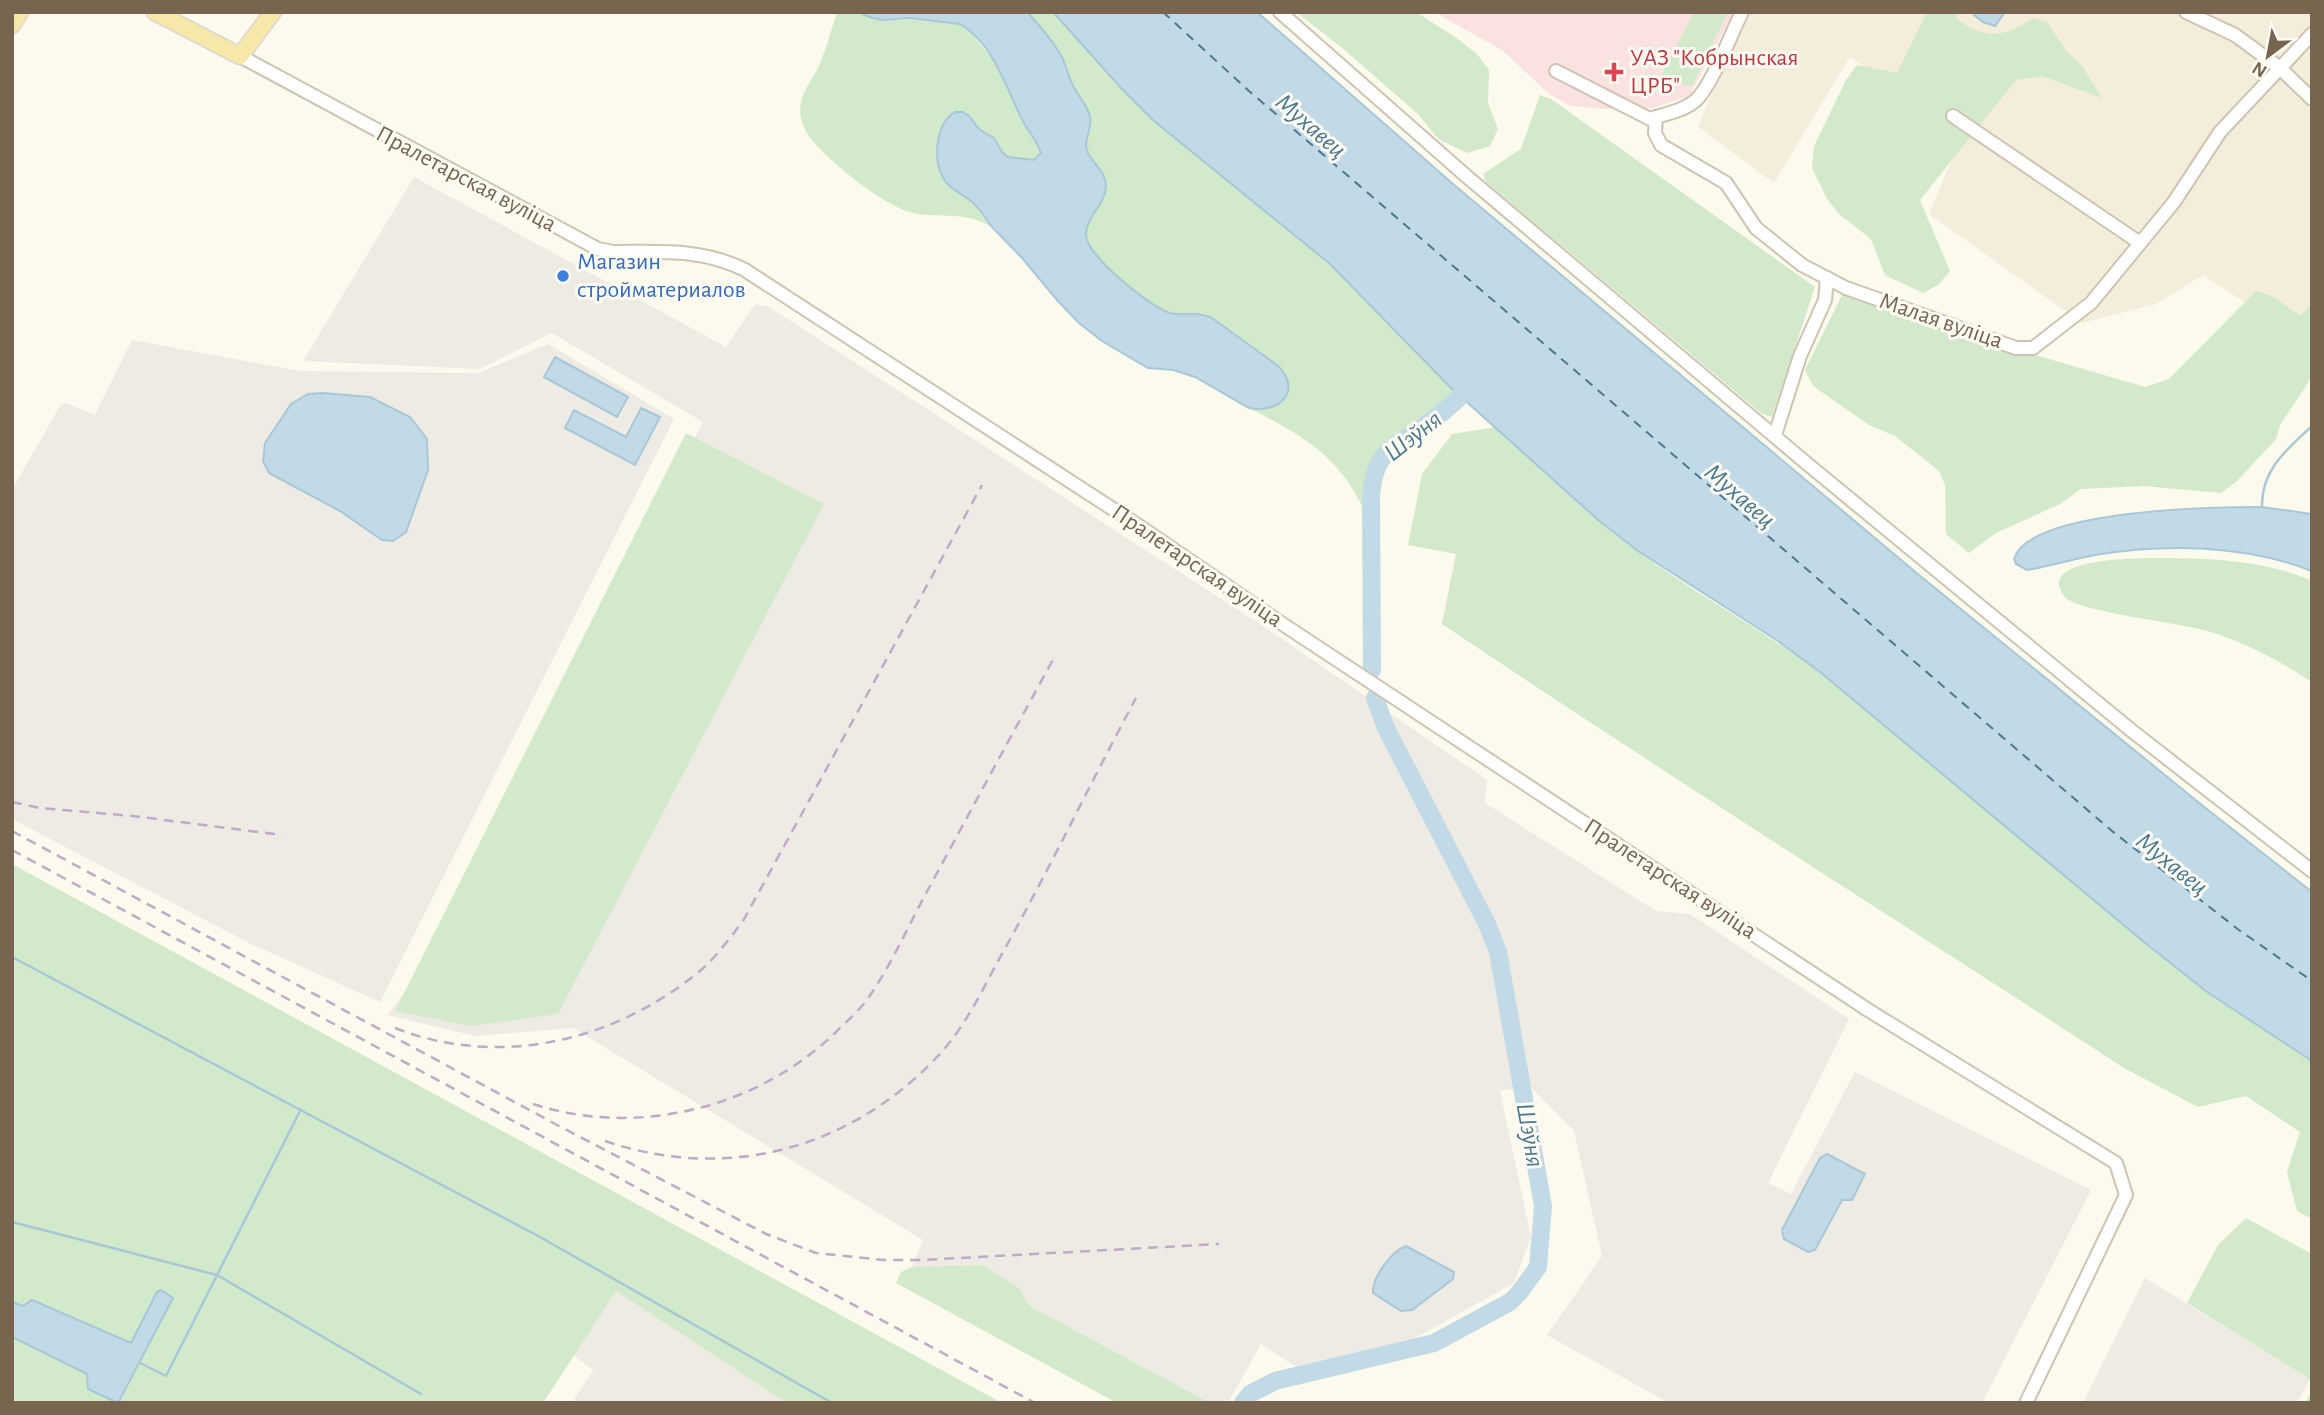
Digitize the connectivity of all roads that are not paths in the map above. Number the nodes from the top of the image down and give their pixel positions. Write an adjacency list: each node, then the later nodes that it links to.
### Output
1 (20, 12): 7 (main road)
2 (155, 12): 9 (main road, Пралетарская вуліца)
3 (273, 12): 9 (main road)
4 (1280, 12): 17 (street)
5 (1742, 12): 14 (street)
6 (2186, 12): 10 (street)
7 (12, 26)
8 (2312, 34): 10 (street, Малая вуліца)
9 (240, 56): 19 (street, Пралетарская вуліца)
10 (2280, 68): 12 (street); 15 (street, Малая вуліца)
11 (1556, 71): 14 (street)
12 (2312, 99)
13 (1953, 116): 15 (street)
14 (1656, 117): 16 (street, Малая вуліца)
15 (2140, 243): 16 (street, Малая вуліца)
16 (1827, 278): 17 (street)
17 (1775, 435): 18 (street)
18 (2312, 871)
19 (2026, 1403)

